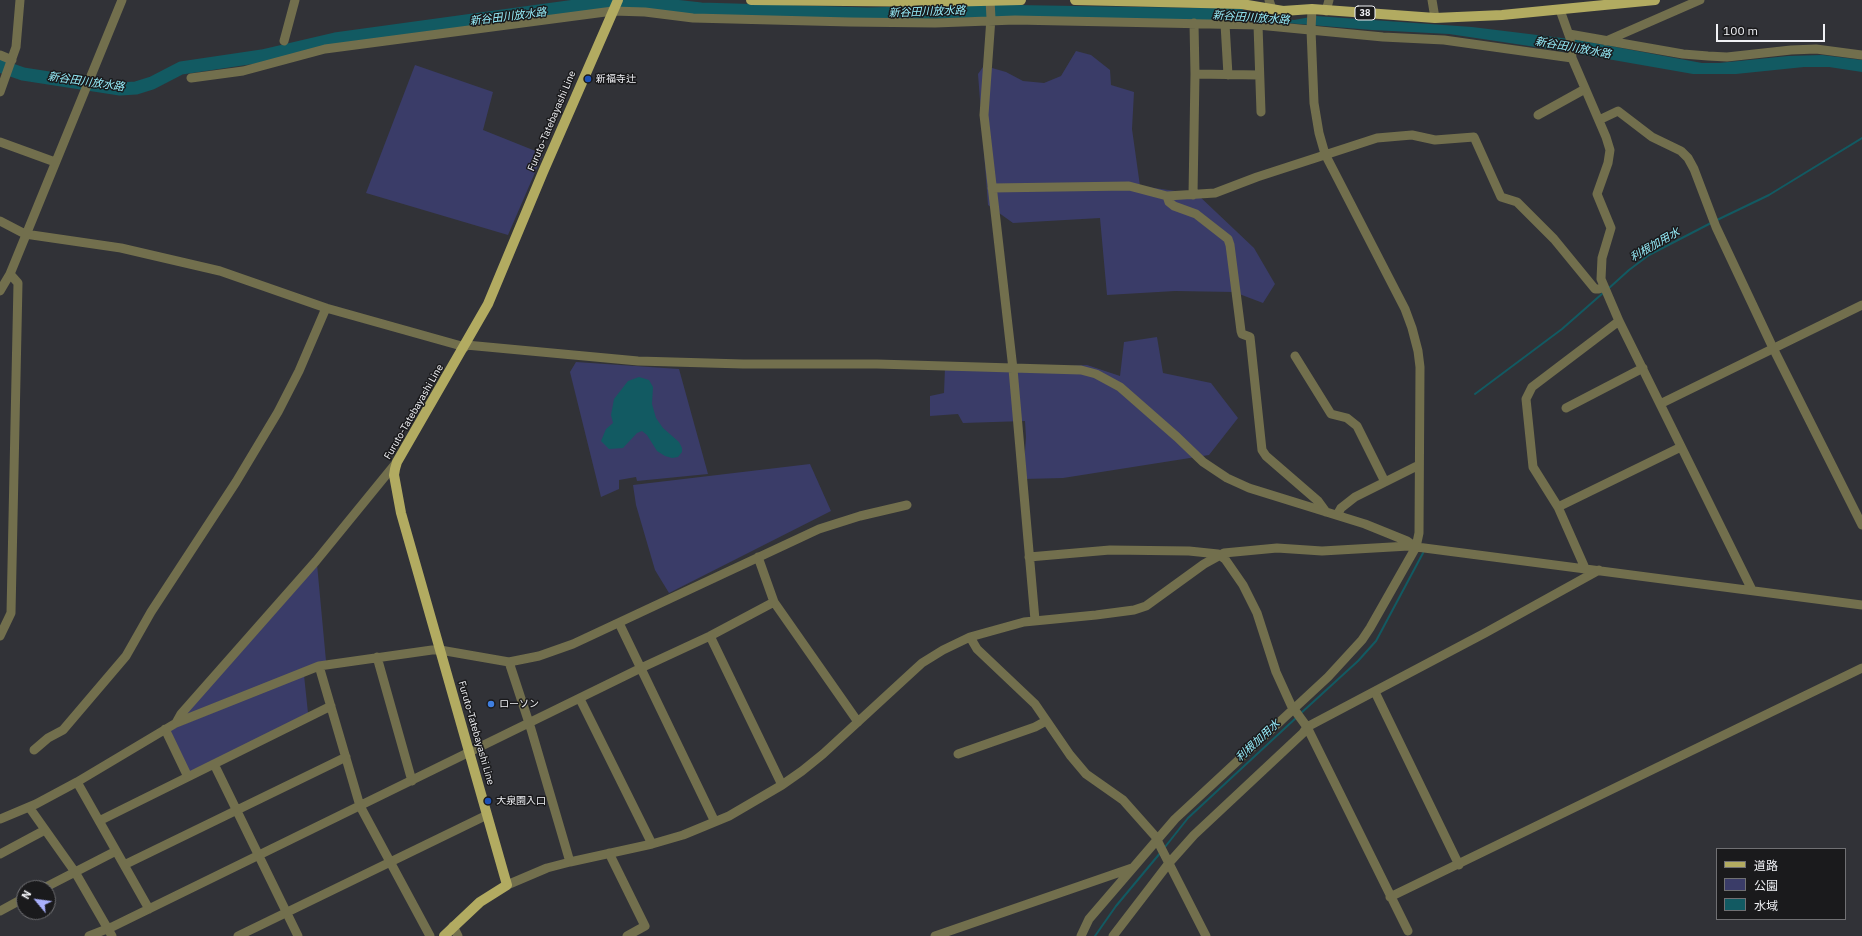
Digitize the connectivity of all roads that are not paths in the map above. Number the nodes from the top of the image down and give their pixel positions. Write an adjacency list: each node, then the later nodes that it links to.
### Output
1 (20, 0): 29 (street)
2 (122, 0): 42 (street)
3 (295, 0): 25 (street)
4 (751, 0): 11 (main road)
5 (1021, 0): 11 (main road)
6 (1075, 0): 12 (main road, 38)
7 (1329, 0): 16 (street)
8 (1432, 0): 17 (street)
9 (1654, 0): 14 (main road, 38)
10 (1700, 0): 24 (street)
11 (990, 3): 18 (street)
12 (1270, 4): 15 (main road, 38)
13 (615, 6): 18 (street); 34 (street); 54 (main road, Furuto-Tatebayashi Line)
14 (1560, 10): 17 (main road, 38); 23 (street)
15 (1312, 11): 16 (main road, 38); 22 (street)
16 (1326, 11): 17 (main road, 38)
17 (1435, 18)
18 (990, 20): 19 (street); 43 (street)
19 (1194, 23): 20 (street); 31 (street)
20 (1225, 24): 21 (street); 32 (street)
21 (1258, 25): 22 (street); 33 (street)
22 (1311, 28): 28 (street); 41 (street)
23 (1569, 36): 24 (street); 28 (street)
24 (1606, 41): 26 (street)
25 (284, 42)
26 (1862, 55)
27 (0, 56): 29 (street)
28 (1572, 56): 35 (street)
29 (12, 61): 30 (street)
30 (5, 74): 36 (street)
31 (1195, 74): 32 (street); 44 (street)
32 (1228, 75): 33 (street)
33 (1259, 75): 37 (street)
34 (191, 78)
35 (1585, 89): 38 (street); 39 (street)
36 (0, 92)
37 (1261, 112)
38 (1538, 115)
39 (1599, 120): 49 (street); 55 (street)
40 (0, 142): 42 (street)
41 (1325, 154): 44 (street); 49 (street); 63 (street)
42 (55, 162): 47 (street)
43 (992, 188): 45 (street); 58 (street)
44 (1193, 195): 45 (street)
45 (1168, 196): 67 (street)
46 (0, 221): 47 (street)
47 (25, 234): 48 (street); 52 (street)
48 (10, 274): 50 (street); 81 (street)
49 (1603, 286): 53 (street)
50 (0, 291)
51 (1862, 304): 55 (street)
52 (326, 308): 54 (street); 100 (street)
53 (1619, 321): 57 (street); 66 (street)
54 (465, 346): 58 (street); 62 (main road, Furuto-Tatebayashi Line)
55 (1773, 348): 59 (street); 69 (street)
56 (1295, 356): 64 (street)
57 (1643, 368): 59 (street); 60 (street)
58 (1013, 369): 67 (street); 73 (street)
59 (1660, 404): 61 (street)
60 (1566, 408)
61 (1681, 447): 66 (street); 76 (street)
62 (397, 462): 84 (main road, Furuto-Tatebayashi Line); 96 (street)
63 (1419, 465): 64 (street); 70 (street)
64 (1385, 482): 68 (street)
65 (907, 505): 72 (street)
66 (1558, 507): 74 (street)
67 (1326, 512): 68 (street)
68 (1337, 515): 70 (street)
69 (1862, 525)
70 (1416, 547): 71 (street); 74 (street); 93 (street)
71 (1218, 554): 73 (street); 79 (street); 93 (street)
72 (758, 556): 77 (street); 80 (street)
73 (1029, 557): 79 (street)
74 (1584, 568): 75 (street)
75 (1599, 570): 76 (street); 90 (street)
76 (1752, 590): 78 (street)
77 (774, 602): 82 (street); 95 (street)
78 (1862, 605)
79 (1035, 620): 83 (street)
80 (619, 623): 86 (street); 88 (street)
81 (0, 636)
82 (710, 636): 88 (street); 108 (street)
83 (970, 637): 94 (street); 95 (street)
84 (440, 650): 85 (street); 86 (street); 101 (main road, Furuto-Tatebayashi Line)
85 (377, 657): 87 (street); 106 (street)
86 (509, 662): 97 (street)
87 (319, 666): 92 (street); 96 (street)
88 (641, 668): 91 (street); 115 (street)
89 (1862, 668): 127 (street)
90 (1375, 692): 98 (street); 127 (street)
91 (580, 699): 97 (street); 118 (street)
92 (331, 706): 103 (street); 104 (street)
93 (1296, 714): 98 (street); 117 (street)
94 (1046, 721): 102 (street); 117 (street)
95 (858, 722): 108 (street)
96 (176, 723): 99 (street)
97 (529, 723): 101 (street); 123 (street)
98 (1307, 727): 125 (street); 132 (street)
99 (165, 729): 105 (street); 107 (street)
100 (34, 750)
101 (470, 753): 106 (street); 112 (main road, Furuto-Tatebayashi Line)
102 (958, 754)
103 (346, 757): 109 (street); 111 (street)
104 (214, 764): 105 (street); 111 (street)
105 (188, 777): 114 (street)
106 (412, 781): 109 (street)
107 (77, 782): 110 (street); 114 (street)
108 (782, 785): 115 (street)
109 (360, 806): 122 (street); 124 (street)
110 (29, 807): 113 (street); 116 (street)
111 (236, 809): 122 (street); 126 (street)
112 (488, 815): 124 (street); 131 (main road, Furuto-Tatebayashi Line)
113 (0, 819)
114 (99, 821): 119 (street)
115 (715, 822): 118 (street)
116 (45, 830): 121 (street); 129 (street)
117 (1157, 840): 125 (street); 128 (street)
118 (652, 844): 120 (street)
119 (116, 851): 126 (street); 129 (street)
120 (609, 853): 123 (street); 146 (street)
121 (0, 854)
122 (259, 856): 134 (street); 136 (street)
123 (570, 862): 131 (street)
124 (390, 863): 136 (street); 143 (street)
125 (1169, 863): 149 (street); 150 (street)
126 (124, 865): 134 (street)
127 (1459, 865): 132 (street)
128 (1134, 867): 147 (street); 148 (street)
129 (75, 872): 130 (street); 139 (street)
130 (56, 882)
131 (507, 884): 137 (main road)
132 (1390, 897): 138 (street)
133 (16, 902): 135 (street)
134 (149, 909): 139 (street)
135 (0, 911)
136 (287, 912): 141 (street); 142 (street)
137 (453, 926): 144 (main road); 145 (street)
138 (1408, 931)
139 (110, 932): 140 (street)
140 (89, 936)
141 (238, 936)
142 (298, 936)
143 (430, 936)
144 (444, 936)
145 (458, 936)
146 (627, 936)
147 (935, 936)
148 (1081, 936)
149 (1113, 936)
150 (1206, 936)

